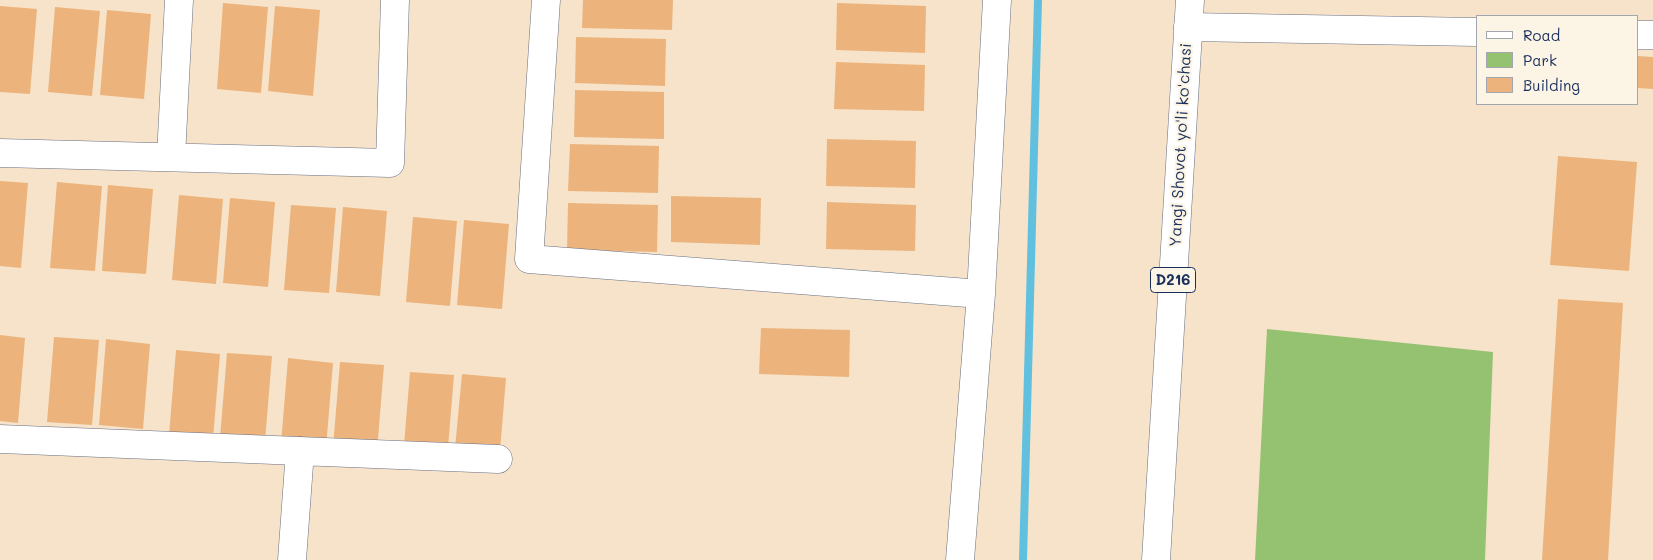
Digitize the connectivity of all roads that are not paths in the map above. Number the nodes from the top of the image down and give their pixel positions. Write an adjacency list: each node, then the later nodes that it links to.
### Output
1 (179, 0): 11 (street)
2 (395, 0): 11 (street)
3 (546, 0): 12 (street)
4 (997, 0): 12 (street)
5 (1190, 0): 6 (street, Yangi Shovot yo'li ko'chasi / D216)
6 (1188, 27): 7 (street); 18 (street, Yangi Shovot yo'li ko'chasi / D216)
7 (1476, 32)
8 (1638, 35): 9 (street)
9 (1653, 35)
10 (0, 153): 11 (street)
11 (171, 157)
12 (981, 294): 17 (street)
13 (0, 440): 14 (street)
14 (300, 451): 15 (street); 16 (street)
15 (498, 459)
16 (292, 560)
17 (960, 560)
18 (1156, 560)

